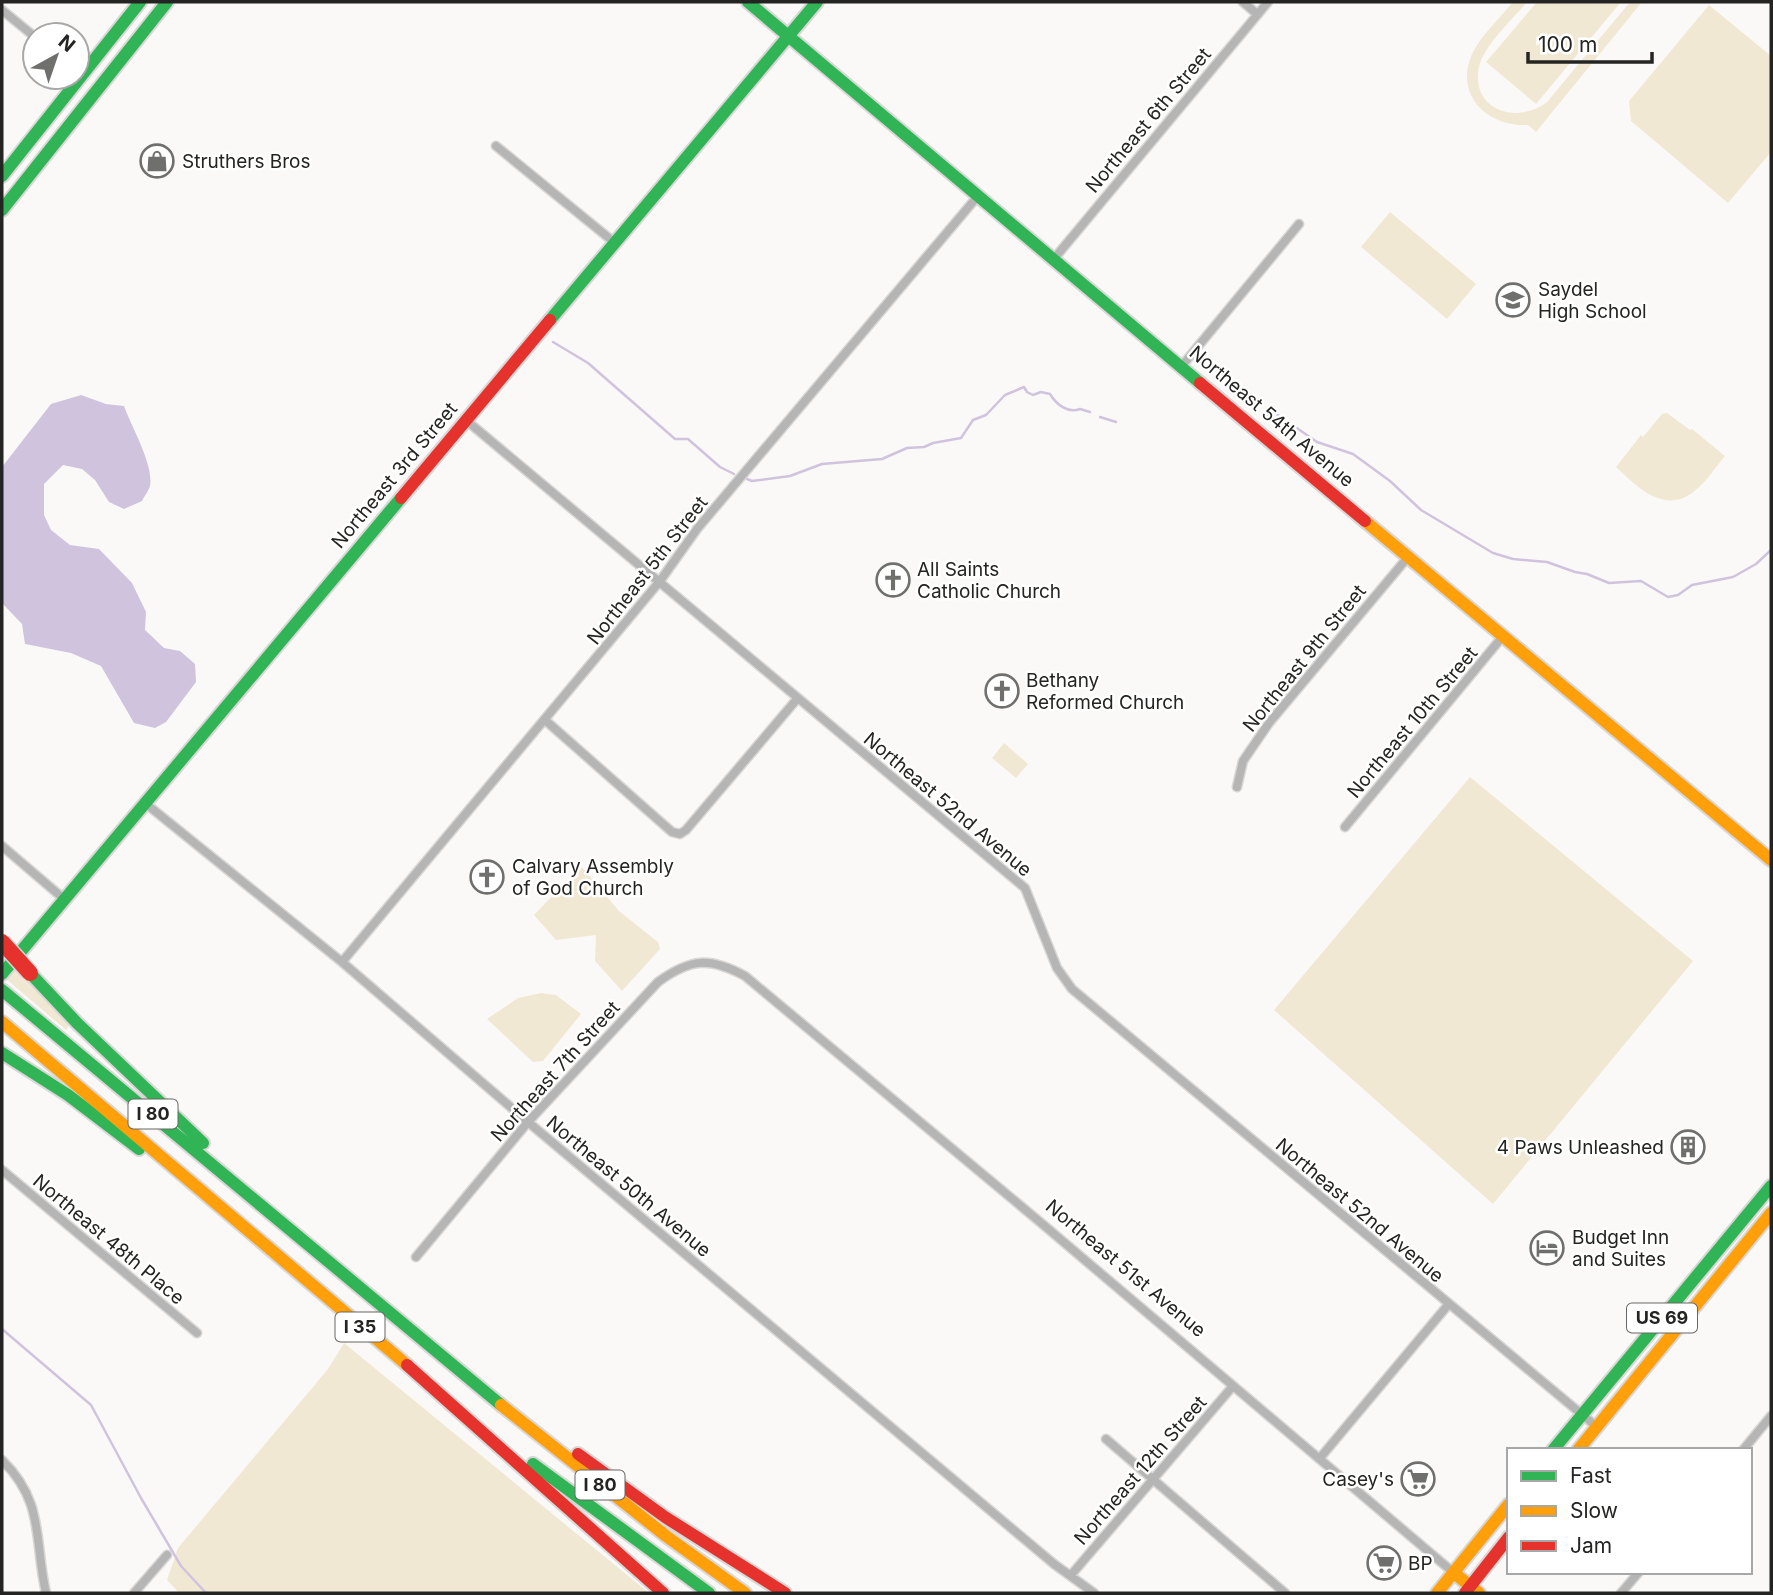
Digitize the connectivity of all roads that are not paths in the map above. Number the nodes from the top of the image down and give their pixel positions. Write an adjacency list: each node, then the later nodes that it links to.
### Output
1 (140, 2): 11 (main road)
2 (167, 2): 13 (main road)
3 (748, 2): 10 (main road, Northeast 54th Avenue)
4 (817, 2): 10 (main road, Northeast 3rd Street)
5 (1243, 2): 8 (street)
6 (1268, 2): 8 (street, Northeast 6th Street)
7 (2, 10): 9 (street)
8 (1257, 14): 21 (street, Northeast 6th Street)
9 (21, 26)
10 (789, 36): 17 (main road, Northeast 54th Avenue); 20 (main road, Northeast 3rd Street)
11 (91, 60)
12 (91, 84): 13 (street)
13 (99, 90): 18 (main road)
14 (66, 91): 16 (main road)
15 (496, 146): 20 (street)
16 (2, 176)
17 (977, 197): 21 (main road, Northeast 54th Avenue); 25 (street, Northeast 5th Street)
18 (2, 211)
19 (1299, 224): 22 (street)
20 (615, 243): 23 (main road, Northeast 3rd Street)
21 (1053, 260): 22 (main road, Northeast 54th Avenue)
22 (1181, 367): 24 (main road, Northeast 54th Avenue)
23 (467, 421): 25 (street, Northeast 52nd Avenue); 30 (main road, Northeast 3rd Street)
24 (1408, 556): 26 (main road, Northeast 54th Avenue); 29 (street, Northeast 9th Street)
25 (660, 581): 27 (street, Northeast 52nd Avenue); 28 (street, Northeast 5th Street)
26 (1503, 636): 31 (street, Northeast 10th Street); 33 (main road, Northeast 54th Avenue)
27 (797, 699): 28 (street); 49 (street, Northeast 52nd Avenue)
28 (545, 720): 36 (street, Northeast 5th Street)
29 (1237, 787)
30 (145, 803): 34 (main road, Northeast 3rd Street); 36 (street, Northeast 50th Avenue)
31 (1345, 827)
32 (2, 846): 34 (street)
33 (1771, 860)
34 (64, 899): 37 (main road, Northeast 3rd Street)
35 (2, 942): 46 (main road, bridge)
36 (342, 962): 42 (street, Northeast 50th Avenue)
37 (2, 974)
38 (745, 976): 42 (street, Northeast 7th Street); 52 (street, Northeast 51st Avenue)
39 (6, 993): 46 (main road, I 80)
40 (2, 1022): 47 (main road, I 35)
41 (2, 1053): 47 (main road)
42 (528, 1122): 48 (street, Northeast 7th Street); 69 (street, Northeast 50th Avenue)
43 (2, 1170): 50 (street, Northeast 48th Place)
44 (1771, 1186): 54 (main road, US 69)
45 (1771, 1213): 56 (main road, US 69)
46 (296, 1232): 51 (main road, I 80)
47 (279, 1257): 53 (main road, I 35)
48 (416, 1257)
49 (1448, 1305): 54 (street, Northeast 52nd Avenue); 61 (street)
50 (197, 1333)
51 (460, 1370): 75 (main road, I 80); 76 (main road)
52 (1233, 1386): 61 (street, Northeast 51st Avenue); 63 (street, Northeast 12th Street)
53 (441, 1396): 73 (main road); 74 (main road, I 35)
54 (1581, 1414): 56 (street, Northeast 52nd Avenue); 58 (main road, US 69)
55 (1771, 1416): 60 (street)
56 (1597, 1427): 59 (main road, US 69)
57 (1106, 1439): 63 (street)
58 (1555, 1448)
59 (1580, 1448)
60 (1744, 1448)
61 (1320, 1458): 67 (street, Northeast 51st Avenue)
62 (2, 1460): 71 (street)
63 (1153, 1480): 69 (street, Northeast 12th Street); 78 (street)
64 (1507, 1507): 67 (main road)
65 (1507, 1540): 70 (main road)
66 (166, 1555): 72 (street)
67 (1454, 1573): 70 (main road, Northeast 51st Avenue); 79 (main road)
68 (1637, 1574): 80 (street)
69 (1070, 1575): 77 (street, Northeast 50th Avenue)
70 (1472, 1591)
71 (46, 1593)
72 (134, 1593)
73 (663, 1593)
74 (709, 1593)
75 (745, 1593)
76 (785, 1593)
77 (1094, 1593)
78 (1285, 1593)
79 (1437, 1593)
80 (1621, 1593)

